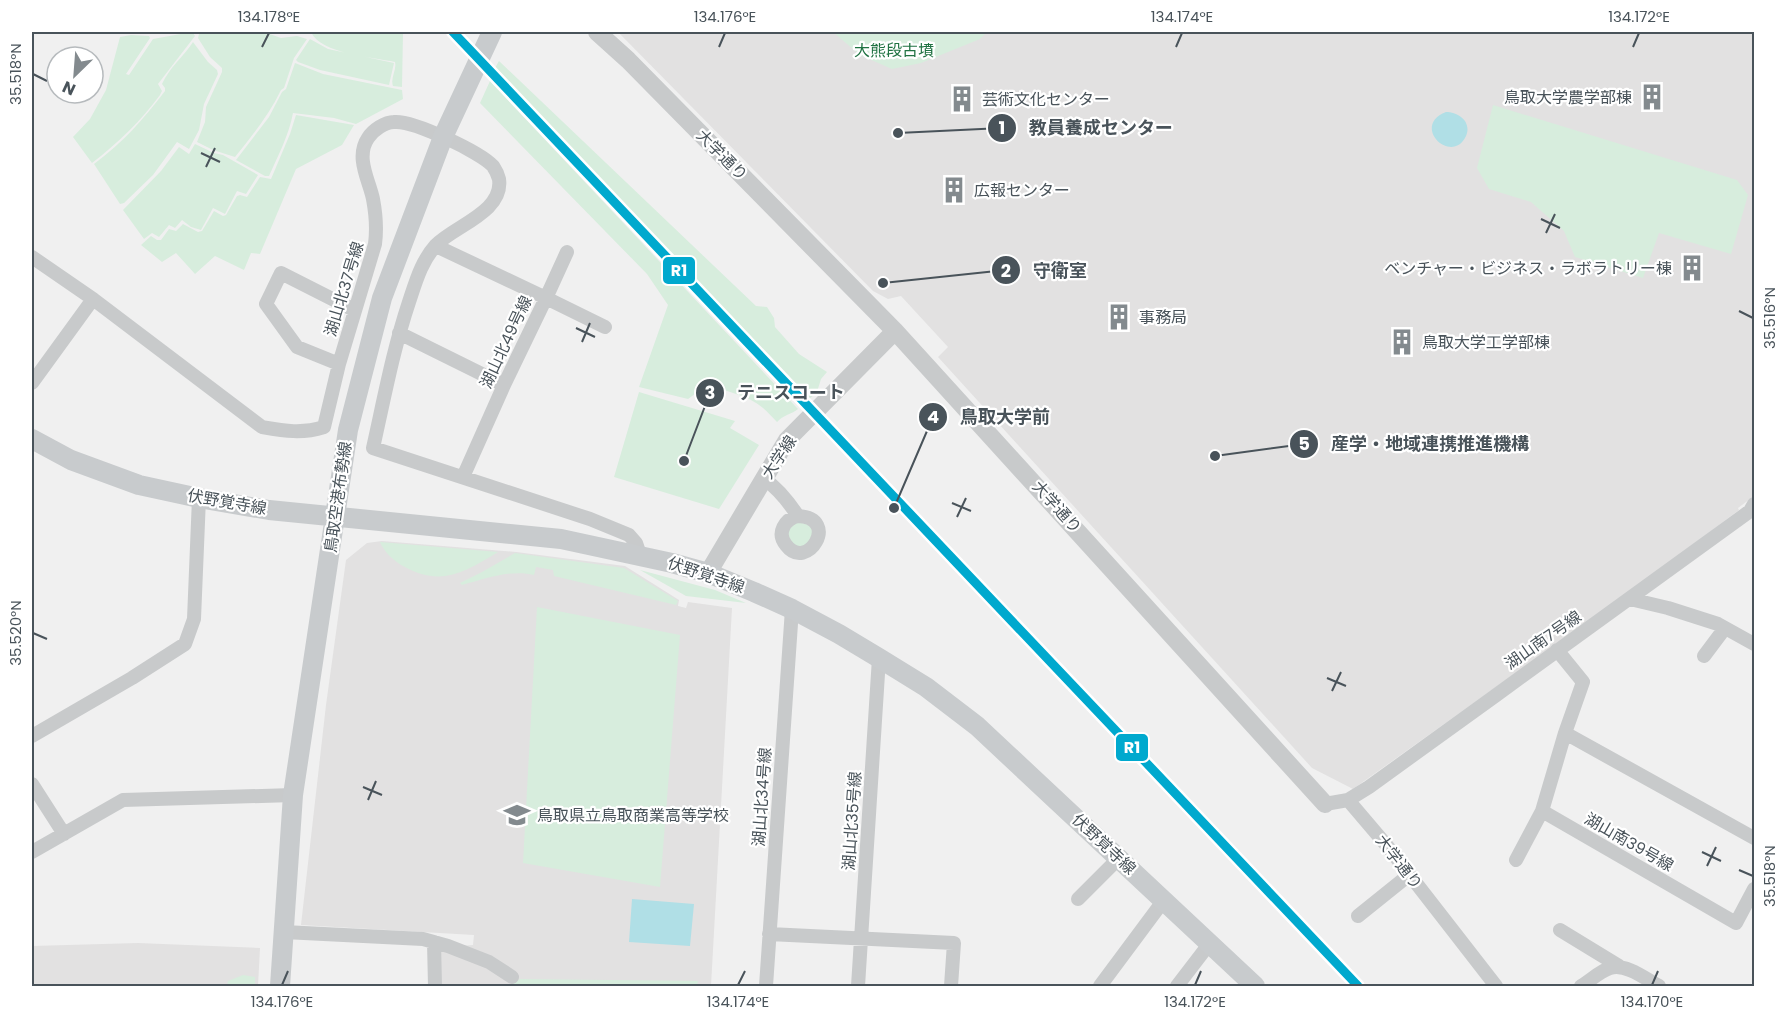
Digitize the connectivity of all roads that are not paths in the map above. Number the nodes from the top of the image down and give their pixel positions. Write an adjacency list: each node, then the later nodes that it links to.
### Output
1 (492, 32): 3 (main road, 鳥取空港布勢線)
2 (597, 32): 11 (street, 大学通り)
3 (443, 137): 4 (street, 湖山北37号線); 9 (street, 湖山北37号線); 22 (main road, 鳥取空港布勢線)
4 (436, 246): 7 (street, 湖山北49号線); 12 (street, 湖山北37号線)
5 (567, 252): 7 (street)
6 (32, 257): 8 (street, 湖山北37号線)
7 (546, 298): 10 (street); 15 (street, 湖山北49号線)
8 (93, 299): 13 (street, 湖山北37号線); 14 (street)
9 (354, 310): 13 (street, 湖山北37号線); 13 (street)
10 (605, 327)
11 (896, 332): 18 (street, 大学線); 37 (street, 大学通り)
12 (399, 333): 15 (street); 17 (street, 湖山北37号線)
13 (339, 364)
14 (32, 383)
15 (504, 385): 17 (street, 湖山北49号線)
16 (32, 439): 19 (main road, 伏野覚寺線)
17 (463, 477): 23 (street, 湖山北37号線)
18 (763, 478): 21 (street); 24 (street, 大学線)
19 (199, 498): 22 (main road, 伏野覚寺線); 33 (street)
20 (1754, 503): 25 (street, 湖山南7号線)
21 (798, 516)
22 (335, 517): 23 (main road, 伏野覚寺線); 35 (main road, 鳥取空港布勢線)
23 (640, 555): 24 (main road, 伏野覚寺線)
24 (708, 573): 26 (main road, 伏野覚寺線)
25 (1630, 599): 27 (street); 29 (street, 湖山南7号線)
26 (792, 609): 31 (main road, 伏野覚寺線); 51 (street, 湖山北34号線)
27 (1725, 628): 28 (street); 30 (street)
28 (1755, 644)
29 (1557, 650): 32 (street); 36 (street, 湖山南7号線)
30 (1704, 656)
31 (879, 658): 42 (main road, 伏野覚寺線); 52 (street, 湖山北35号線)
32 (1565, 733): 38 (street); 40 (street)
33 (32, 736)
34 (32, 784): 39 (street)
35 (293, 795): 39 (street); 50 (main road, 鳥取空港布勢線)
36 (1348, 800): 37 (street, 大学通り); 44 (street, 大学通り)
37 (1325, 804)
38 (1542, 811): 43 (street); 45 (street, 湖山南39号線)
39 (64, 834): 41 (street)
40 (1755, 838)
41 (32, 852)
42 (1119, 858): 46 (street); 47 (main road, 伏野覚寺線)
43 (1516, 860)
44 (1409, 875): 48 (street); 65 (street, 大学通り)
45 (1755, 889)
46 (1078, 899)
47 (1164, 900): 54 (main road, 伏野覚寺線); 62 (street)
48 (1358, 916)
49 (1560, 930): 55 (street)
50 (284, 932): 53 (street); 57 (main road, 鳥取空港布勢線)
51 (769, 934): 52 (street); 59 (street, 湖山北34号線)
52 (861, 937): 60 (street, 湖山北35号線); 61 (street)
53 (434, 942): 56 (street); 58 (street)
54 (1210, 943): 63 (street); 64 (main road, 伏野覚寺線)
55 (1619, 966): 66 (street); 67 (street)
56 (512, 977)
57 (280, 987)
58 (435, 987)
59 (766, 987)
60 (858, 987)
61 (951, 987)
62 (1100, 987)
63 (1177, 987)
64 (1255, 987)
65 (1496, 987)
66 (1581, 987)
67 (1659, 987)

